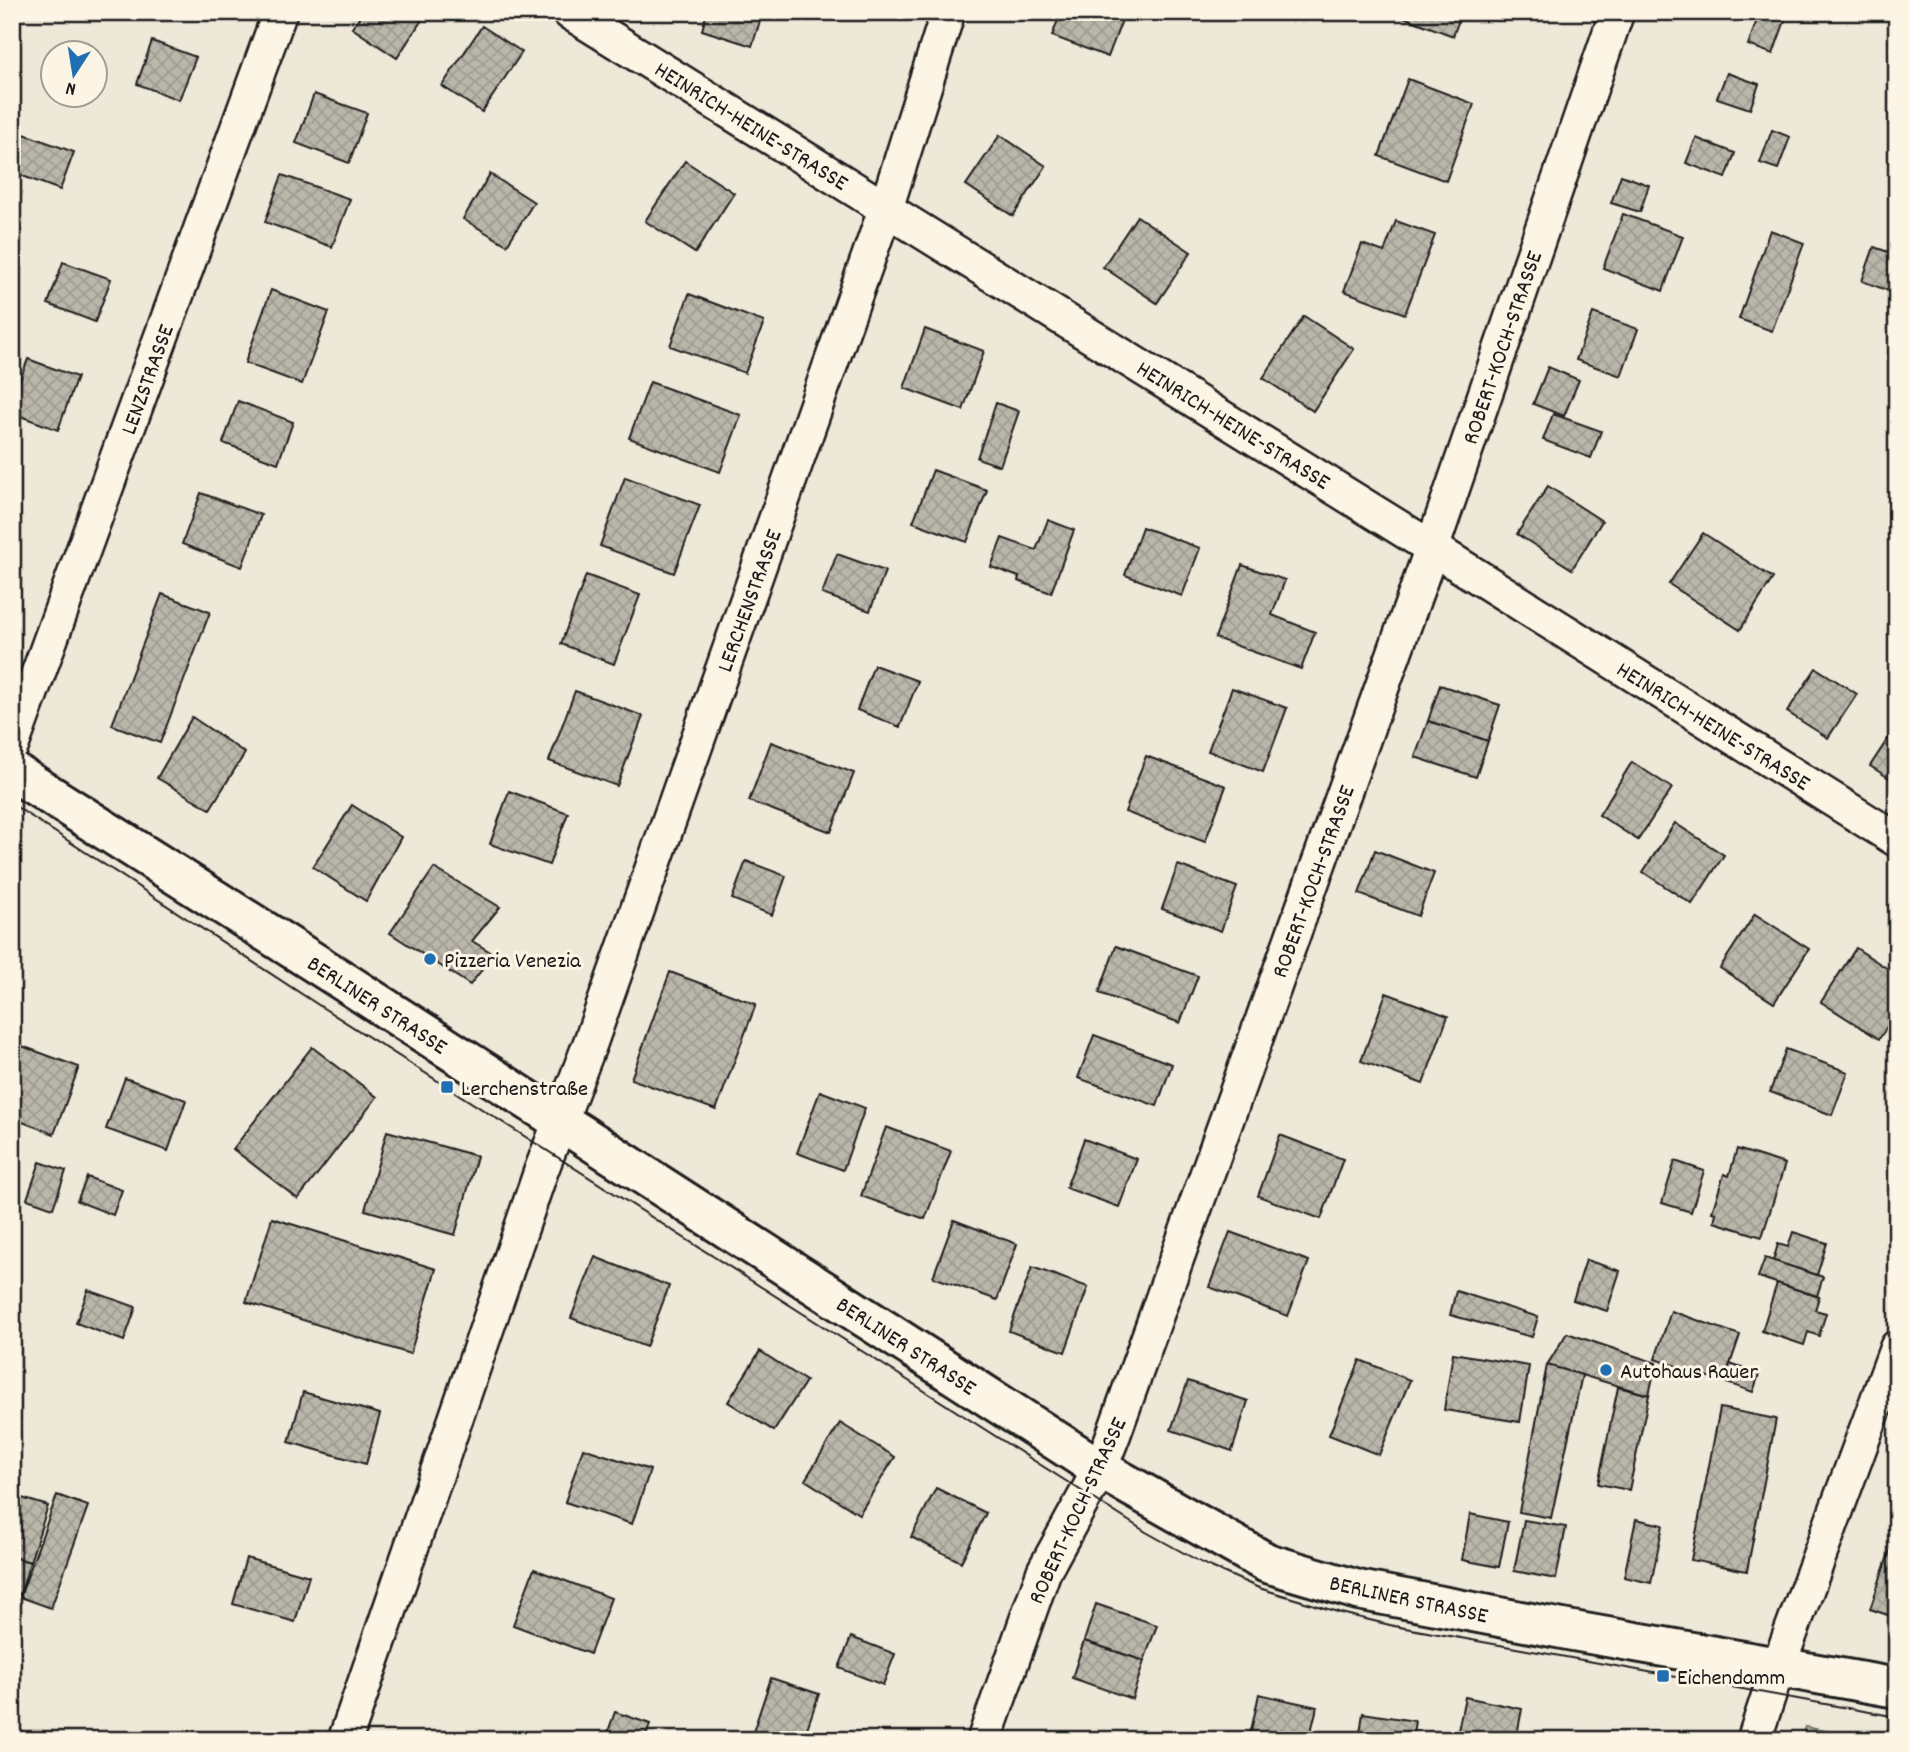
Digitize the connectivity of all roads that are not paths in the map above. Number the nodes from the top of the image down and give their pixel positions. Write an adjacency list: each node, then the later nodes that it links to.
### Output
1 (280, 12): 7 (street, LENZSTRASSE)
2 (569, 12): 5 (street, HEINRICH-HEINE-STRASSE)
3 (948, 12): 5 (street, LERCHENSTRASSE)
4 (1617, 12): 6 (street, ROBERT-KOCH-STRASSE)
5 (886, 208): 6 (street, HEINRICH-HEINE-STRASSE); 10 (street, LERCHENSTRASSE)
6 (1432, 548): 9 (street, HEINRICH-HEINE-STRASSE); 12 (street, ROBERT-KOCH-STRASSE)
7 (12, 745)
8 (12, 771): 10 (street, BERLINER STRASSE)
9 (1897, 840)
10 (559, 1120): 12 (street, BERLINER STRASSE); 15 (street, LERCHENSTRASSE)
11 (1897, 1347): 13 (street)
12 (1100, 1469): 13 (street, BERLINER STRASSE); 16 (street, ROBERT-KOCH-STRASSE)
13 (1778, 1667): 14 (street, BERLINER STRASSE); 17 (street)
14 (1897, 1688)
15 (345, 1740)
16 (984, 1740)
17 (1754, 1740)

